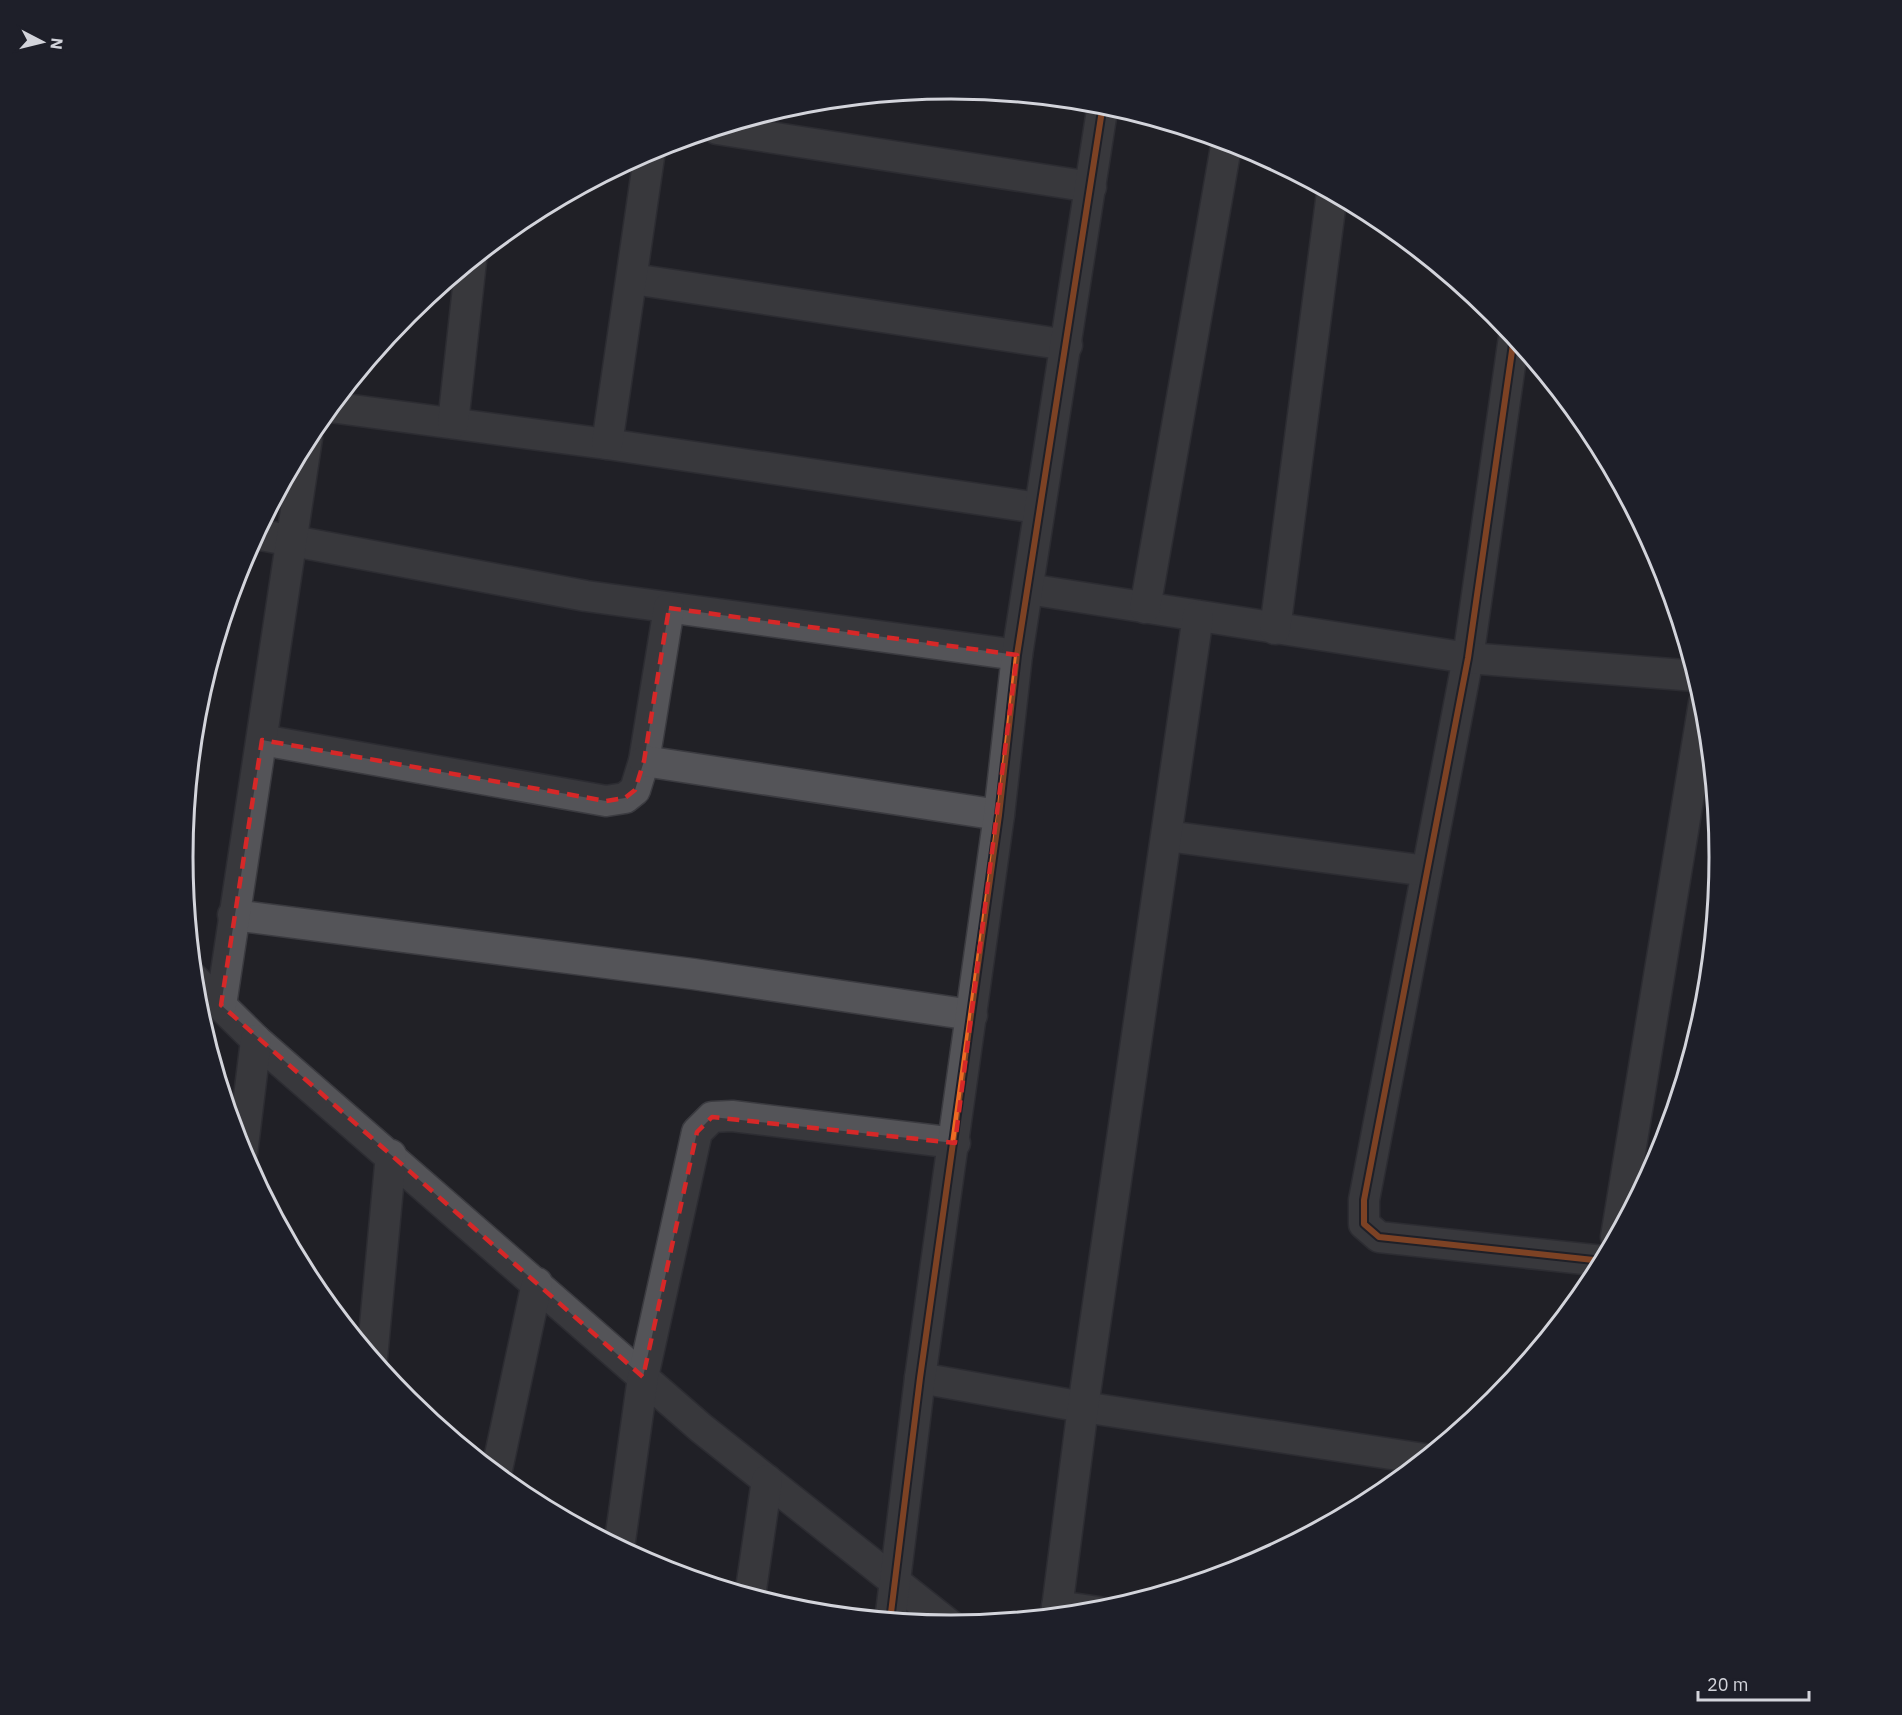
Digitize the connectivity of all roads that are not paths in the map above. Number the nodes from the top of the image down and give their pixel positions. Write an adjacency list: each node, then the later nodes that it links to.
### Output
1 (1101, 115): 5 (street)
2 (733, 131): 5 (street)
3 (1225, 151): 20 (street)
4 (648, 163): 8 (street)
5 (1091, 187): 9 (street)
6 (1331, 202): 22 (street)
7 (470, 272): 12 (street)
8 (633, 279): 9 (street); 13 (street)
9 (1067, 345): 15 (street)
10 (1512, 348): 24 (street)
11 (340, 408): 12 (street)
12 (453, 423): 13 (street)
13 (607, 444): 15 (street)
14 (304, 462): 17 (street)
15 (1038, 508): 18 (street)
16 (265, 536): 17 (street)
17 (294, 541): 19 (street); 27 (street)
18 (1028, 589): 20 (street); 23 (street)
19 (669, 608): 23 (street); 28 (street)
20 (1145, 608): 21 (street)
21 (1198, 616): 22 (street); 30 (street)
22 (1275, 629): 24 (street)
23 (1017, 655): 29 (street)
24 (1468, 658): 25 (street); 31 (street)
25 (1687, 675)
26 (1699, 734): 40 (street)
27 (262, 740): 28 (street); 32 (street)
28 (644, 761): 29 (street)
29 (999, 815): 35 (street)
30 (1167, 836): 31 (street); 46 (street)
31 (1427, 872): 41 (street)
32 (233, 915): 34 (street); 35 (street)
33 (204, 989): 34 (street)
34 (221, 1005): 36 (street)
35 (972, 1015): 38 (street)
36 (256, 1040): 37 (street); 39 (street)
37 (245, 1133)
38 (955, 1143): 44 (street); 45 (street)
39 (391, 1155): 42 (street); 43 (street)
40 (1620, 1215)
41 (1594, 1260)
42 (537, 1283): 44 (street); 48 (street)
43 (373, 1348)
44 (643, 1377): 49 (street); 50 (street)
45 (920, 1378): 46 (street); 51 (street)
46 (1083, 1407): 47 (street); 53 (street)
47 (1415, 1458)
48 (498, 1465)
49 (767, 1480): 51 (street); 52 (street)
50 (620, 1540)
51 (896, 1582): 54 (street); 55 (street)
52 (751, 1589)
53 (1056, 1609)
54 (891, 1613)
55 (938, 1615)

